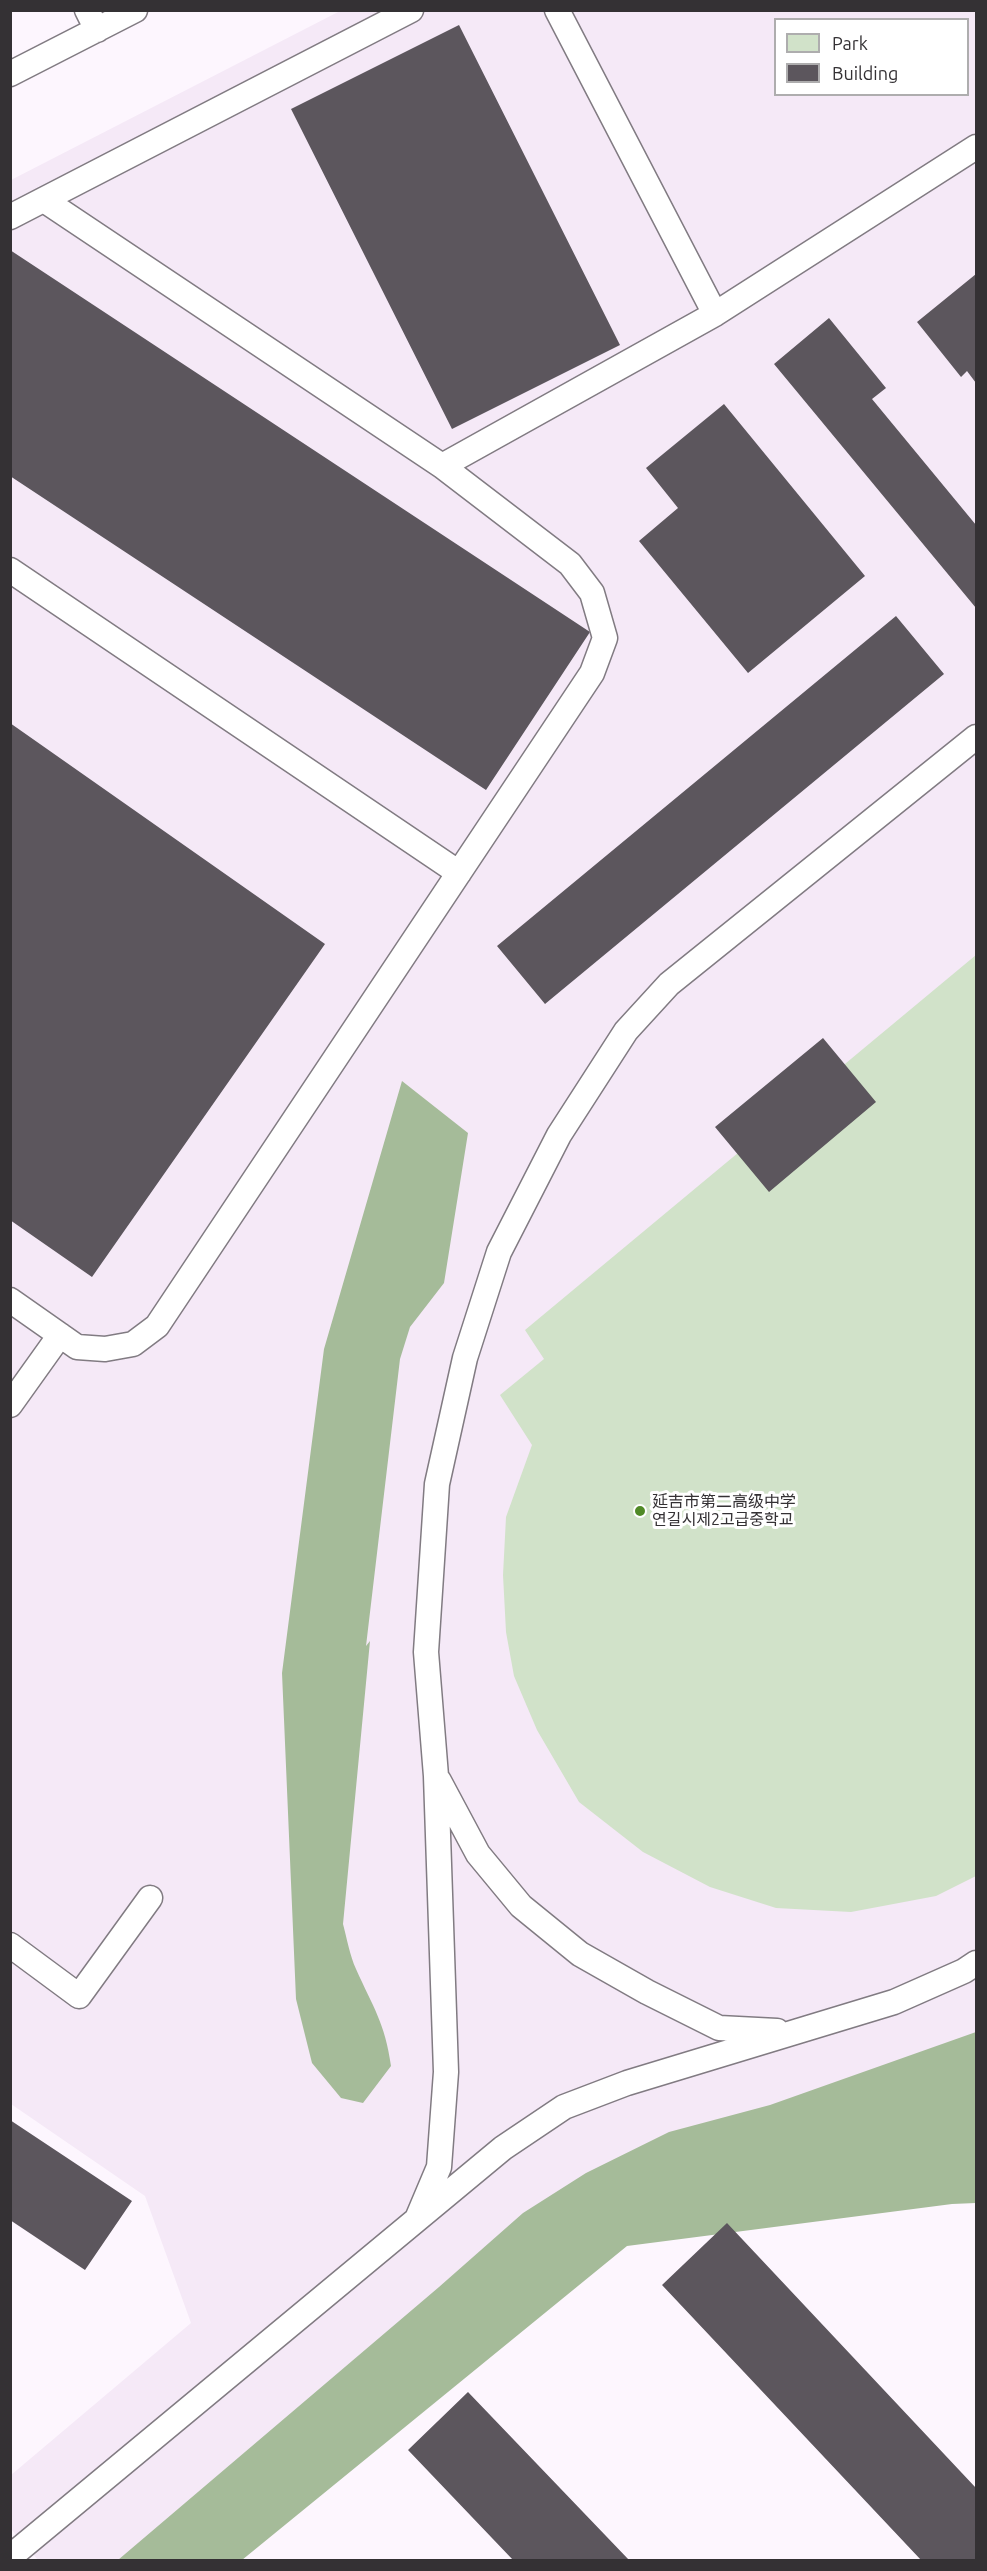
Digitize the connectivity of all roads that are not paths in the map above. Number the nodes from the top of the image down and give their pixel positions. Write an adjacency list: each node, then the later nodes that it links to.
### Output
1 (135, 10): 4 (lane)
2 (411, 10): 7 (lane)
3 (557, 10): 9 (lane)
4 (92, 20): 5 (lane)
5 (10, 74)
6 (976, 147): 9 (lane)
7 (44, 200): 8 (lane); 10 (lane)
8 (10, 217)
9 (715, 314): 10 (lane)
10 (442, 466): 13 (lane)
11 (10, 570): 13 (lane)
12 (976, 737): 17 (lane)
13 (459, 873): 15 (lane)
14 (10, 1300): 15 (lane)
15 (60, 1335): 16 (lane)
16 (10, 1405)
17 (436, 1776): 21 (lane); 22 (lane)
18 (150, 1898): 19 (lane)
19 (10, 1945)
20 (976, 1963): 21 (lane)
21 (795, 2032): 22 (lane)
22 (417, 2219): 23 (lane)
23 (10, 2557)

